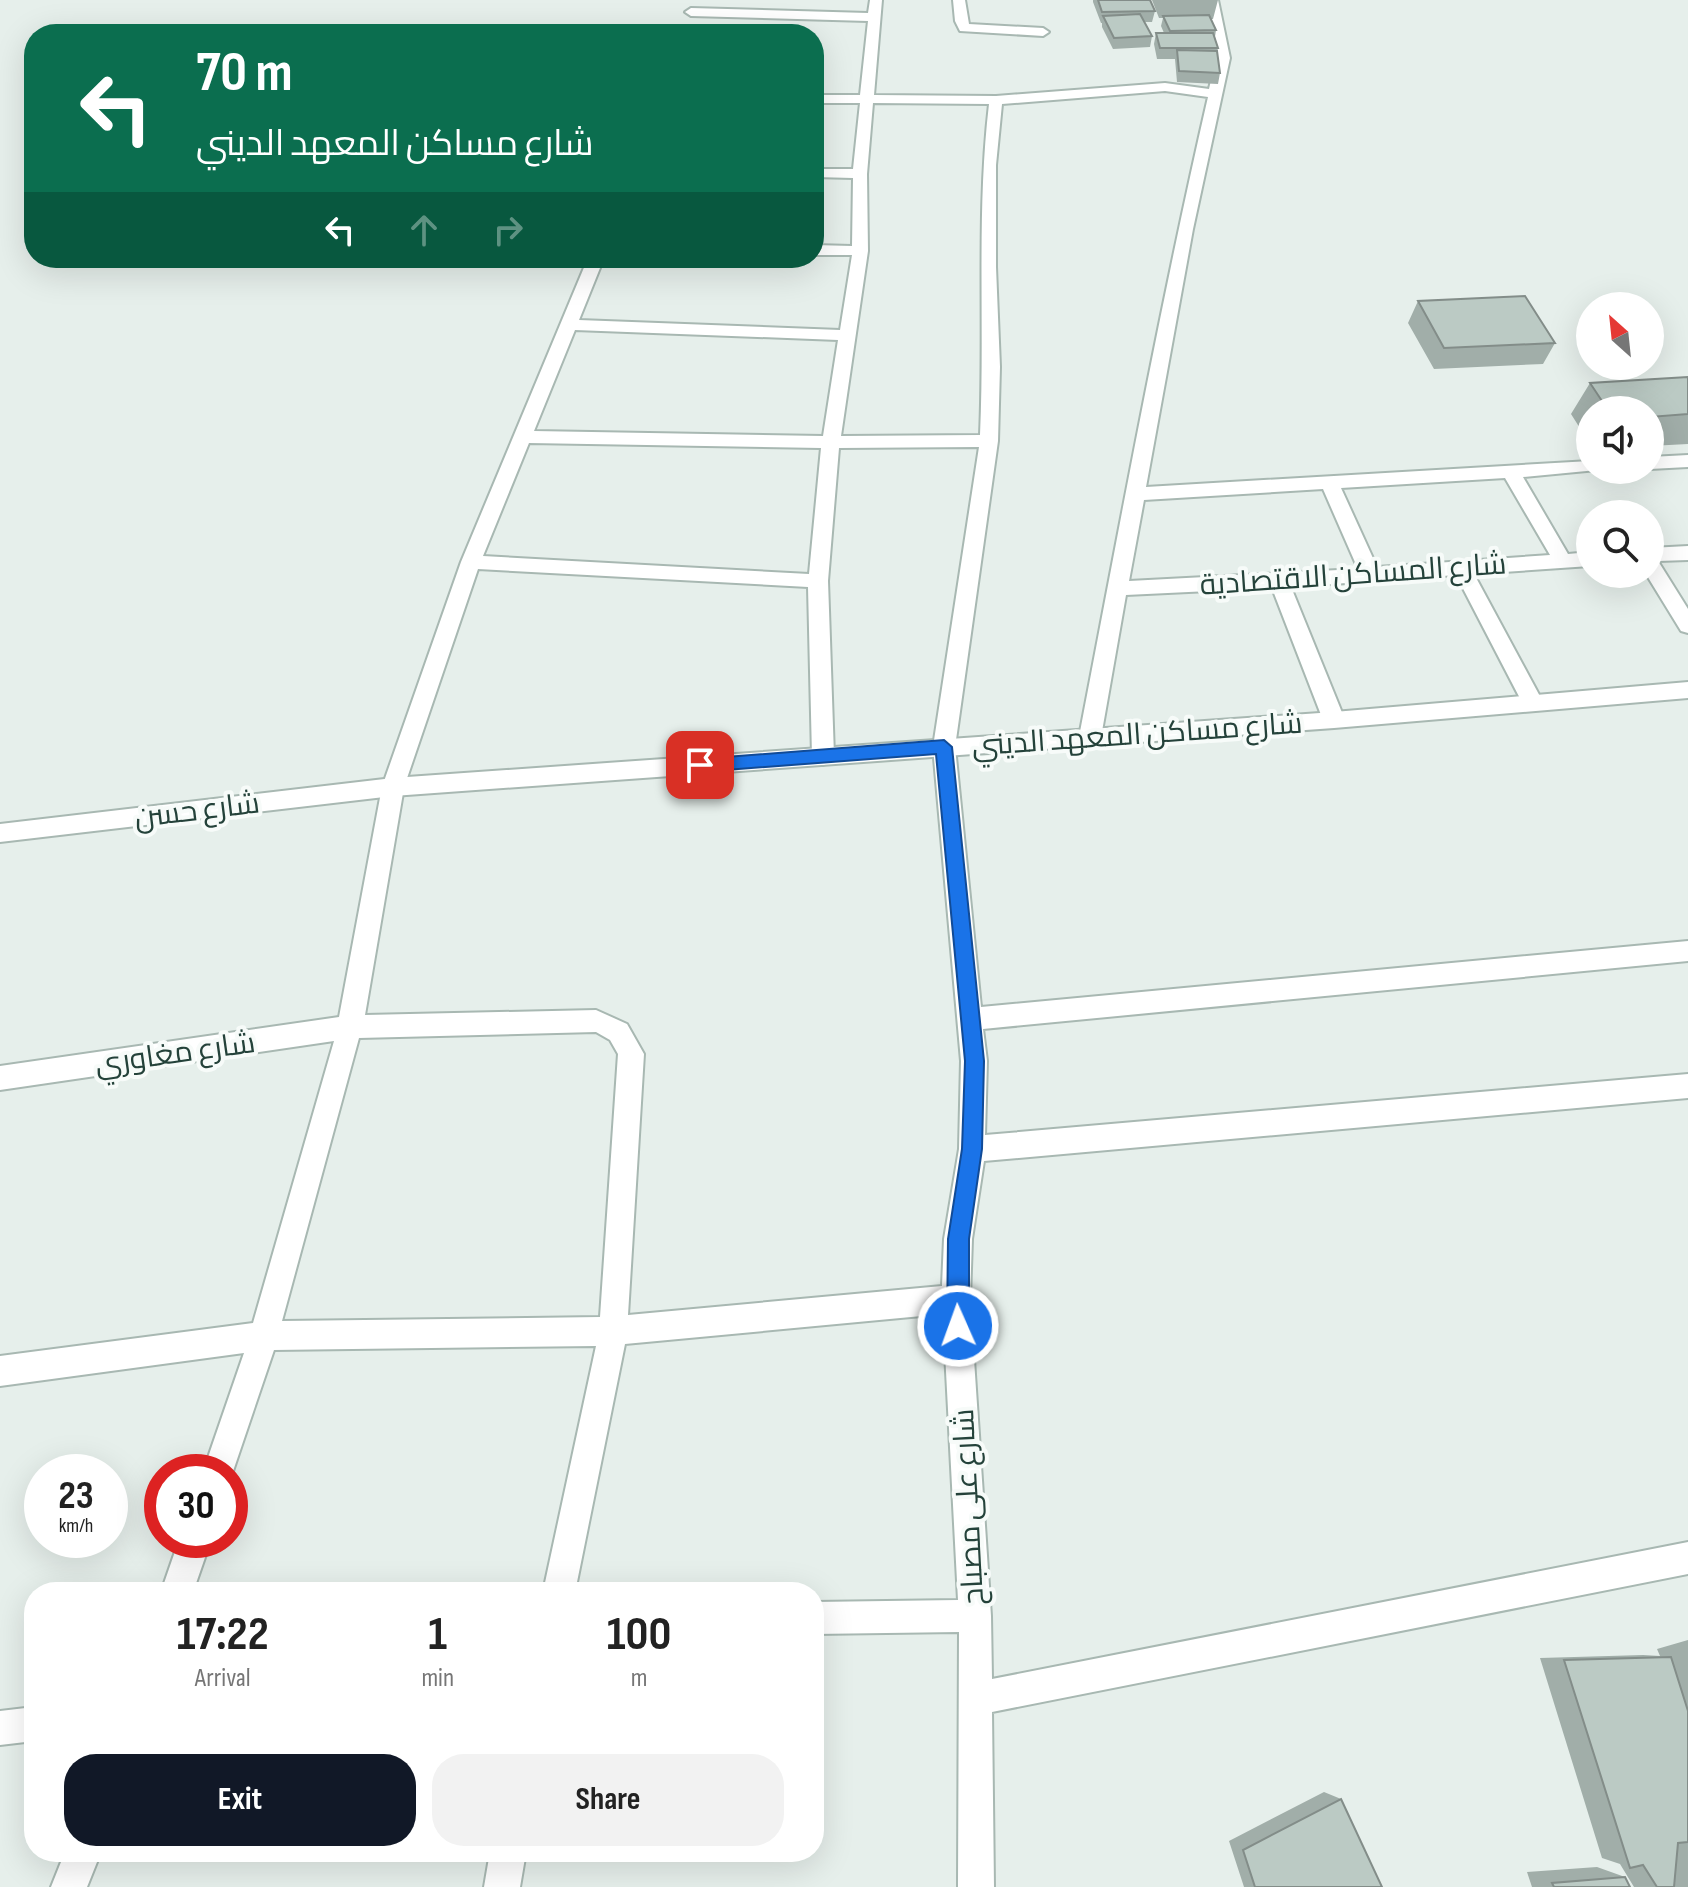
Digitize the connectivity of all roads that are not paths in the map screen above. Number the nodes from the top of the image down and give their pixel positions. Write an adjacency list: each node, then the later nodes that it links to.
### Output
1 (959, 0): 5 (street)
2 (1212, 0): 6 (street)
3 (875, 9): 4 (street); 8 (street)
4 (691, 12)
5 (1043, 32)
6 (1216, 94): 9 (street); 25 (street)
7 (824, 99): 8 (street)
8 (866, 100): 9 (street); 11 (street)
9 (996, 100): 18 (street, شارع على مصباح)
10 (824, 173): 11 (street)
11 (860, 174): 13 (street)
12 (824, 250): 13 (street)
13 (860, 251): 16 (street)
14 (592, 268): 15 (street)
15 (569, 325): 16 (street); 17 (street)
16 (847, 335): 19 (street)
17 (523, 437): 19 (street); 30 (street)
18 (989, 441): 19 (street); 42 (street, شارع على مصباح)
19 (831, 442): 33 (street)
20 (1664, 463): 21 (street)
21 (1687, 463)
22 (1576, 468): 23 (street)
23 (1510, 471): 24 (street); 28 (street)
24 (1329, 482): 25 (street); 32 (street)
25 (1135, 494): 36 (street)
26 (1688, 553): 27 (street)
27 (1664, 554)
28 (1562, 560): 29 (street, شارع المساكن الاقتصادية); 31 (street, شارع المساكن الاقتصادية)
29 (1576, 560)
30 (471, 562): 33 (street); 44 (street)
31 (1461, 567): 32 (street, شارع المساكن الاقتصادية); 39 (street)
32 (1370, 574): 34 (street, شارع المساكن الاقتصادية)
33 (818, 581): 43 (street)
34 (1279, 581): 36 (street, شارع المساكن الاقتصادية); 40 (street)
35 (1664, 587): 37 (street)
36 (1116, 589): 41 (street)
37 (1688, 626)
38 (1688, 690): 39 (street, شارع مساكن المعهد الديني)
39 (1532, 702): 40 (street, شارع مساكن المعهد الديني)
40 (1334, 720): 41 (street, شارع مساكن المعهد الديني)
41 (1090, 737): 42 (street, شارع مساكن المعهد الديني)
42 (944, 747): 43 (street, شارع مساكن المعهد الديني); 47 (street, شارع على مصباح)
43 (823, 756): 44 (street, شارع مساكن المعهد الديني)
44 (393, 787): 45 (street, شارع حسن); 48 (street)
45 (0, 833)
46 (1688, 951): 47 (street)
47 (970, 1019): 51 (street, شارع على مصباح)
48 (350, 1027): 49 (street, شارع مغاوري); 53 (street, شارع مغاوري); 54 (street)
49 (0, 1078)
50 (1688, 1086): 51 (street)
51 (972, 1149): 52 (street, شارع على مصباح)
52 (956, 1299): 53 (street); 61 (street, شارع على مصباح)
53 (613, 1331): 54 (street); 60 (street)
54 (264, 1336): 55 (street); 56 (street)
55 (0, 1371)
56 (224, 1454)
57 (189, 1558): 59 (street)
58 (1688, 1558): 63 (street)
59 (180, 1582)
60 (561, 1582)
61 (975, 1616): 62 (street); 63 (street, شارع على مصباح)
62 (824, 1618)
63 (975, 1699): 70 (street, شارع على مصباح)
64 (24, 1725): 65 (street)
65 (0, 1728)
66 (79, 1862): 68 (street)
67 (506, 1862): 69 (street)
68 (69, 1887)
69 (502, 1887)
70 (976, 1887)

